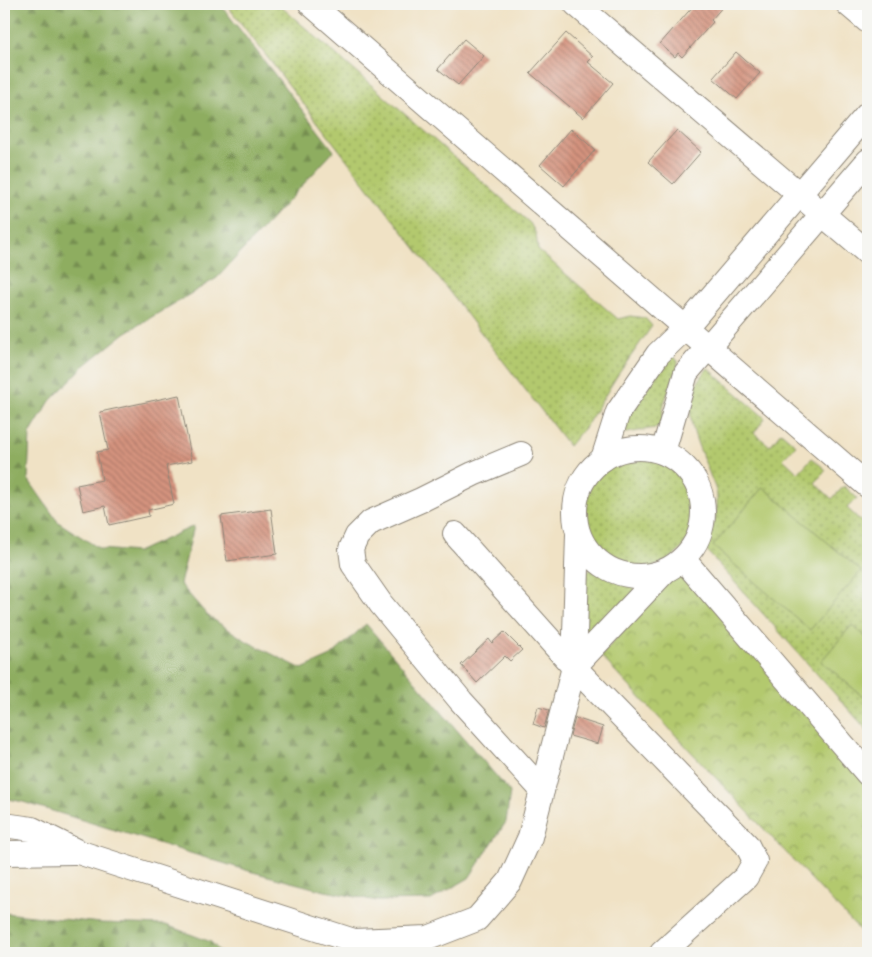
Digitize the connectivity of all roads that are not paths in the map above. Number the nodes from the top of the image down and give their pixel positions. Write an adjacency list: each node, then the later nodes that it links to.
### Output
1 (311, 4): 10 (street)
2 (576, 4): 7 (street)
3 (848, 4): 4 (street)
4 (868, 21)
5 (868, 114): 7 (street)
6 (868, 161): 8 (street)
7 (800, 194): 8 (street); 10 (street)
8 (823, 214): 9 (street); 11 (street)
9 (868, 253)
10 (685, 328): 11 (street); 14 (street)
11 (708, 347): 12 (street); 15 (street)
12 (663, 452): 14 (street); 18 (street)
13 (521, 454): 21 (street)
14 (603, 459): 17 (street)
15 (868, 486)
16 (455, 534): 19 (street)
17 (578, 534): 18 (street); 19 (street)
18 (674, 565): 19 (street); 20 (street)
19 (574, 667): 21 (street); 25 (street)
20 (868, 774)
21 (542, 790): 23 (street)
22 (4, 825): 23 (street)
23 (78, 852): 24 (street)
24 (4, 853)
25 (662, 953)

